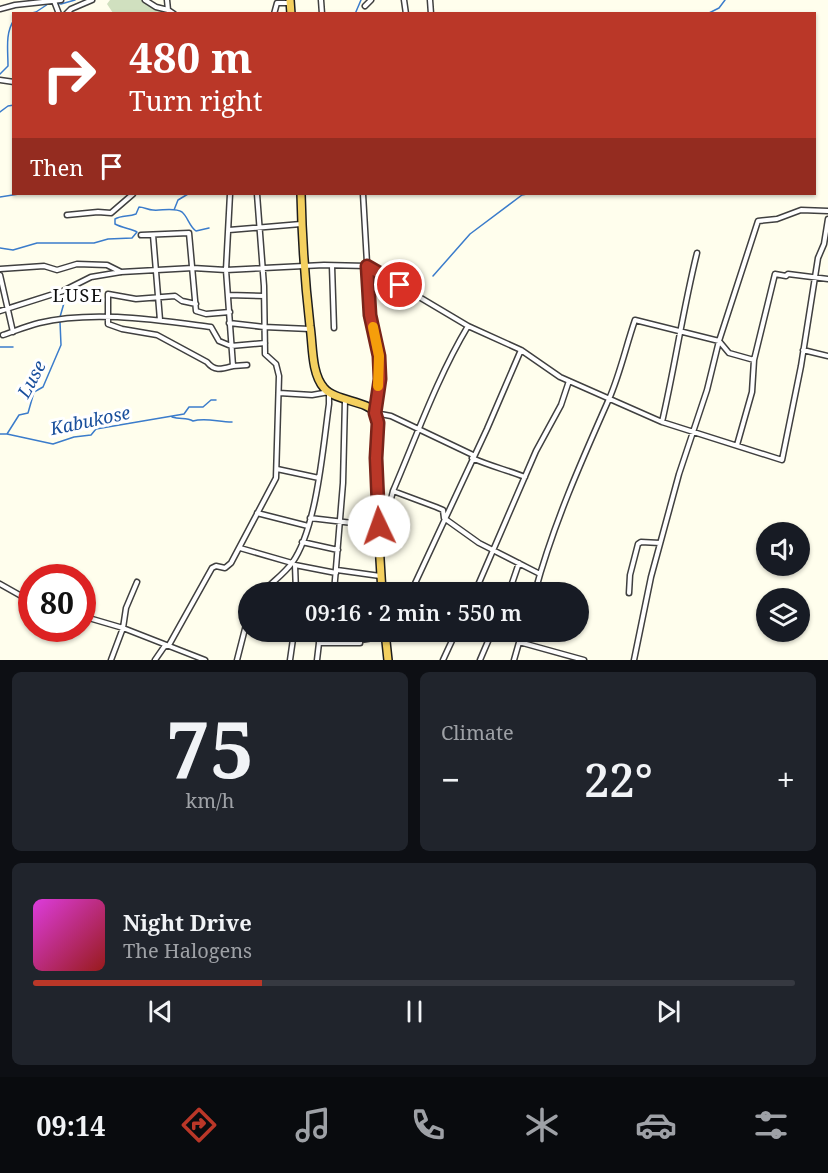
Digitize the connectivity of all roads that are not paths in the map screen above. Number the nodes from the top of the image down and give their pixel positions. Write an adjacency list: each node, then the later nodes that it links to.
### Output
1 (54, 0): 2 (street); 9 (street)
2 (61, 0)
3 (92, 0): 10 (street)
4 (145, 0): 11 (street)
5 (167, 0): 11 (street)
6 (371, 0): 8 (street)
7 (290, 2): 12 (street)
8 (365, 6)
9 (0, 9)
10 (68, 12)
11 (170, 12)
12 (275, 12)
13 (133, 195): 19 (street)
14 (230, 195): 23 (street)
15 (257, 195): 22 (street)
16 (301, 195): 21 (highway)
17 (363, 195): 29 (street)
18 (828, 210): 56 (street)
19 (66, 215)
20 (828, 219): 37 (street)
21 (302, 224): 22 (street); 27 (highway)
22 (260, 226): 23 (street); 32 (street)
23 (229, 230): 33 (street)
24 (141, 235): 25 (street)
25 (153, 235): 31 (street); 34 (street)
26 (697, 253): 54 (street)
27 (303, 266): 28 (street); 32 (street); 52 (highway)
28 (332, 266): 29 (street); 51 (street)
29 (367, 266): 49 (street); 70 (street)
30 (0, 268): 35 (street)
31 (193, 268): 33 (street); 34 (street); 42 (street)
32 (262, 268): 33 (street); 40 (street)
33 (226, 270): 39 (street)
34 (155, 271): 35 (street); 41 (street)
35 (121, 273): 43 (street)
36 (0, 275): 43 (street)
37 (815, 278): 38 (street); 60 (street); 62 (street)
38 (828, 279)
39 (228, 295): 40 (street); 45 (street)
40 (264, 297): 50 (street)
41 (158, 298): 42 (street); 46 (street); 47 (street)
42 (195, 304): 45 (street)
43 (9, 308): 44 (street); 53 (street)
44 (0, 311)
45 (230, 312): 48 (street)
46 (107, 317): 47 (street); 53 (street); 64 (street)
47 (160, 320): 58 (street)
48 (229, 324): 50 (street); 58 (street)
49 (468, 326): 59 (street); 72 (street)
50 (264, 327): 52 (street); 57 (street)
51 (334, 328)
52 (311, 329): 66 (highway)
53 (14, 332): 55 (street)
54 (679, 332): 56 (street); 68 (street); 71 (street)
55 (3, 336)
56 (719, 341): 62 (street); 73 (street)
57 (265, 343): 58 (street); 67 (street)
58 (231, 346): 64 (street)
59 (521, 350): 65 (street); 75 (street)
60 (802, 350): 61 (street); 74 (street)
61 (828, 356)
62 (754, 360): 74 (street)
63 (248, 364): 64 (street)
64 (233, 366)
65 (569, 381): 68 (street); 77 (street)
66 (329, 392): 67 (street); 69 (highway); 78 (street)
67 (279, 393): 76 (street)
68 (609, 398): 71 (street); 94 (street)
69 (345, 400): 70 (highway); 83 (street)
70 (375, 413): 72 (street); 84 (highway)
71 (662, 422): 73 (street)
72 (419, 430): 75 (street); 79 (street)
73 (693, 432): 74 (street); 87 (street)
74 (737, 445)
75 (472, 456): 77 (street); 82 (street)
76 (277, 469): 78 (street); 80 (street)
77 (525, 477): 90 (street)
78 (319, 478): 81 (street)
79 (393, 491): 82 (street); 84 (street)
80 (257, 513): 85 (street); 88 (street)
81 (310, 518): 83 (street); 85 (street)
82 (444, 519): 90 (street); 101 (street)
83 (341, 521): 84 (street); 89 (street)
84 (379, 523): 95 (highway)
85 (308, 526): 86 (street)
86 (302, 542): 89 (street); 92 (street)
87 (660, 543): 106 (street); 130 (street)
88 (240, 548): 92 (street); 118 (street)
89 (338, 550): 93 (street)
90 (493, 550): 91 (street); 102 (street)
91 (519, 563): 94 (street); 103 (street)
92 (293, 564): 93 (street); 97 (street); 98 (street)
93 (337, 571): 95 (street); 99 (street)
94 (540, 573): 104 (street)
95 (381, 577): 100 (highway)
96 (137, 582): 109 (street)
97 (274, 582)
98 (295, 582)
99 (335, 582)
100 (381, 582)
101 (416, 582)
102 (479, 582)
103 (512, 582)
104 (538, 582)
105 (0, 584): 107 (street)
106 (629, 593)
107 (18, 594)
108 (96, 620): 109 (street)
109 (123, 628): 118 (street); 119 (street)
110 (242, 642): 122 (street)
111 (293, 642): 123 (street)
112 (360, 642): 117 (street)
113 (386, 642): 125 (highway)
114 (452, 642): 126 (street)
115 (488, 642): 127 (street)
116 (519, 642): 128 (street); 129 (street)
117 (319, 643): 124 (street)
118 (169, 645): 120 (street); 121 (street)
119 (111, 660)
120 (155, 660)
121 (206, 660)
122 (237, 660)
123 (290, 660)
124 (317, 660)
125 (388, 660)
126 (444, 660)
127 (480, 660)
128 (514, 660)
129 (582, 660)
130 (634, 660)

